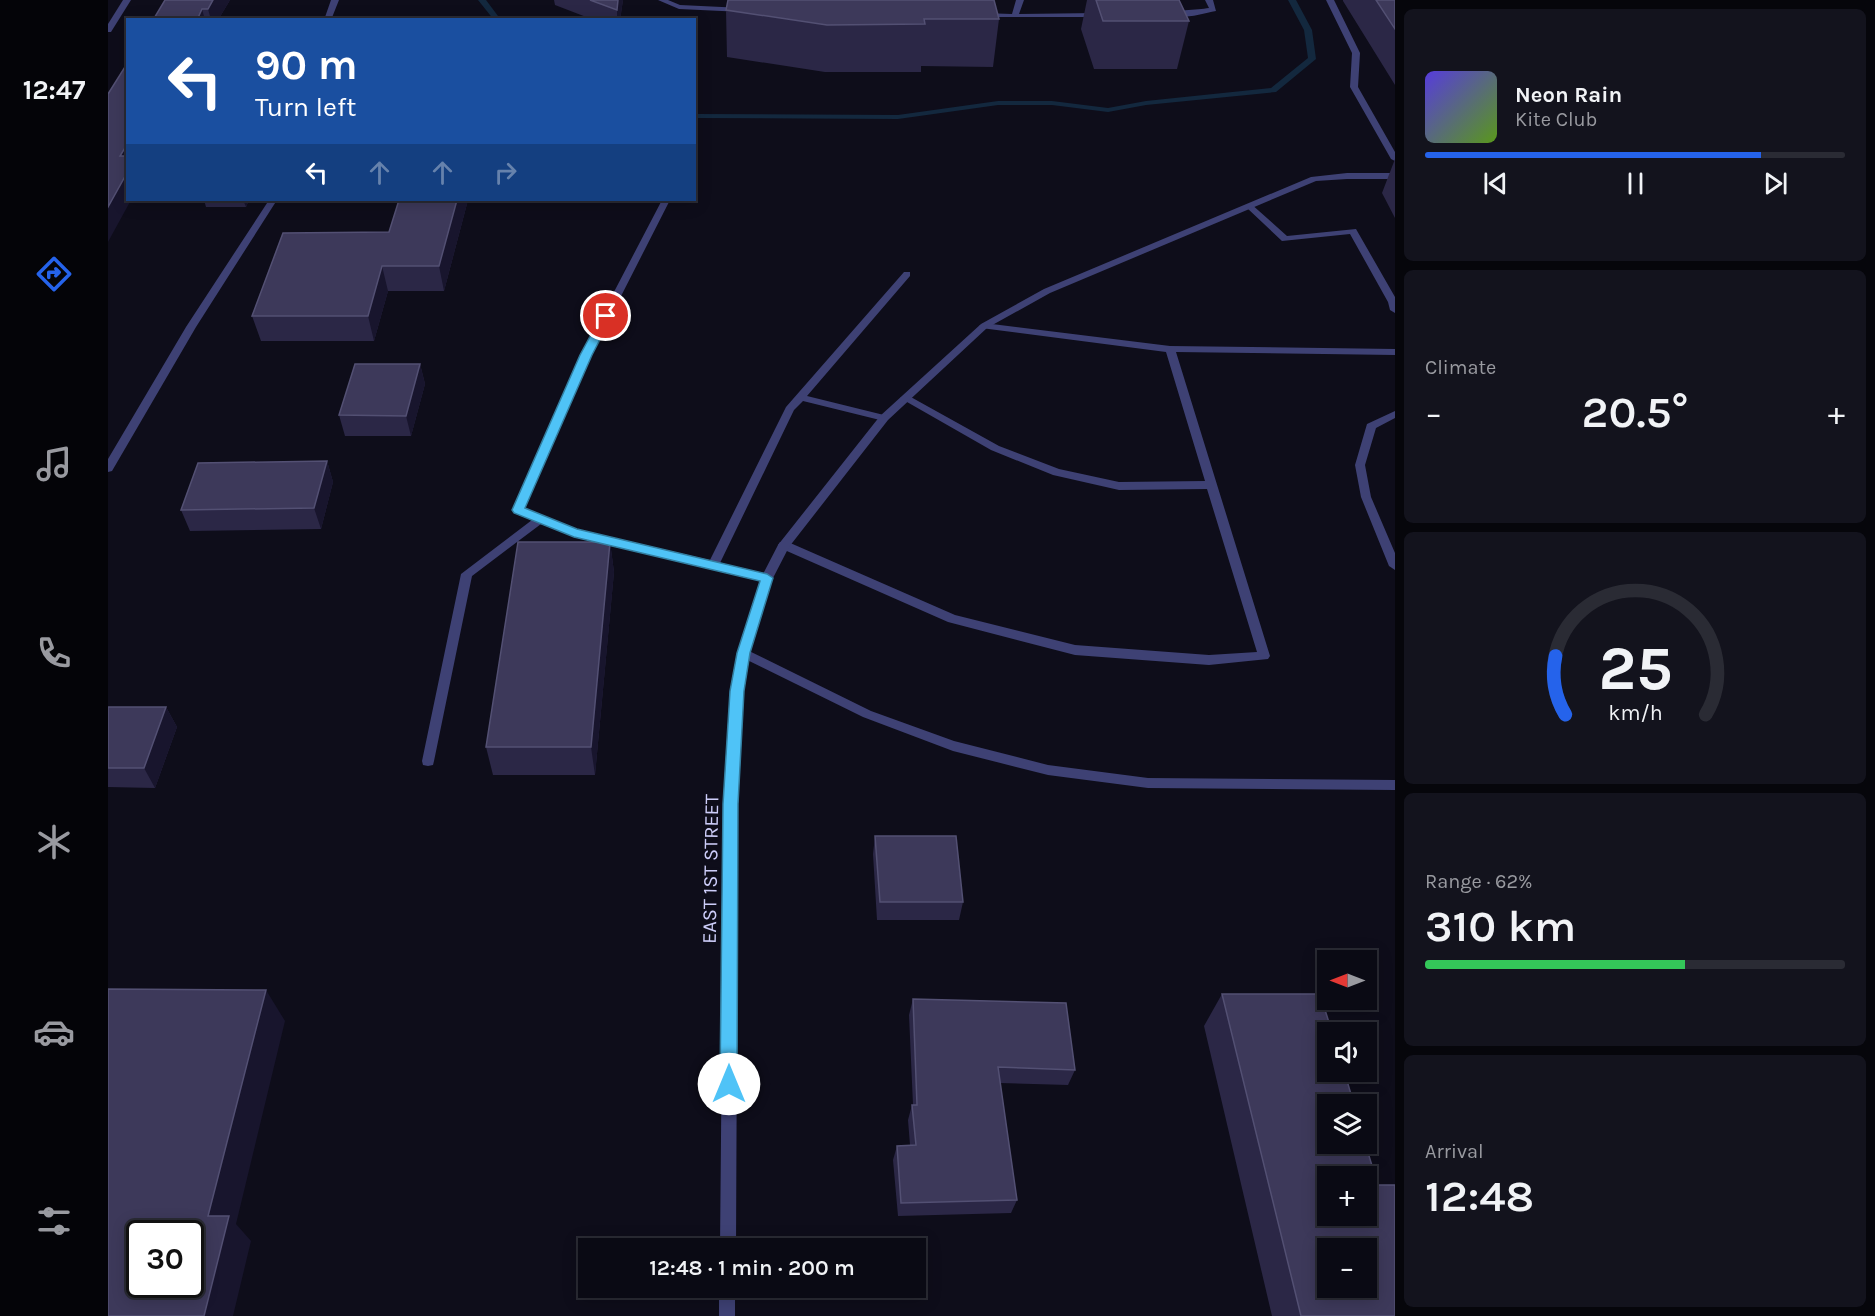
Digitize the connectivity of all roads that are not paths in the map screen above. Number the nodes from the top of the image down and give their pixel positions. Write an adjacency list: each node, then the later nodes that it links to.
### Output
1 (127, 0): 13 (street)
2 (335, 0): 12 (street)
3 (662, 0): 7 (street)
4 (1020, 0): 11 (street)
5 (1209, 0): 8 (street)
6 (1330, 0): 14 (street)
7 (750, 10)
8 (1155, 14)
9 (972, 15): 11 (street)
10 (1108, 15): 11 (street)
11 (1015, 16)
12 (328, 18)
13 (108, 30)
14 (1395, 159)
15 (1395, 176): 18 (street, EAST 1ST STREET)
16 (272, 201): 28 (street)
17 (665, 201): 30 (street)
18 (1251, 206): 20 (street); 21 (street, EAST 1ST STREET)
19 (907, 274): 24 (street)
20 (1395, 310)
21 (984, 326): 22 (street); 25 (street, EAST 1ST STREET)
22 (1170, 349): 23 (street); 29 (street)
23 (1395, 352)
24 (800, 397): 27 (street); 32 (street)
25 (905, 398): 27 (street, EAST 1ST STREET); 29 (street)
26 (1395, 414): 33 (street)
27 (884, 418): 31 (street, EAST 1ST STREET)
28 (108, 468)
29 (1211, 485): 31 (street)
30 (540, 519): 32 (street); 36 (street)
31 (784, 545): 34 (street, EAST 1ST STREET)
32 (712, 565): 34 (street)
33 (1395, 566)
34 (767, 578): 35 (street, EAST 1ST STREET)
35 (743, 653): 37 (street); 38 (street, EAST 1ST STREET)
36 (428, 761)
37 (1395, 785)
38 (728, 1238)
39 (727, 1298): 40 (street)
40 (727, 1316)

